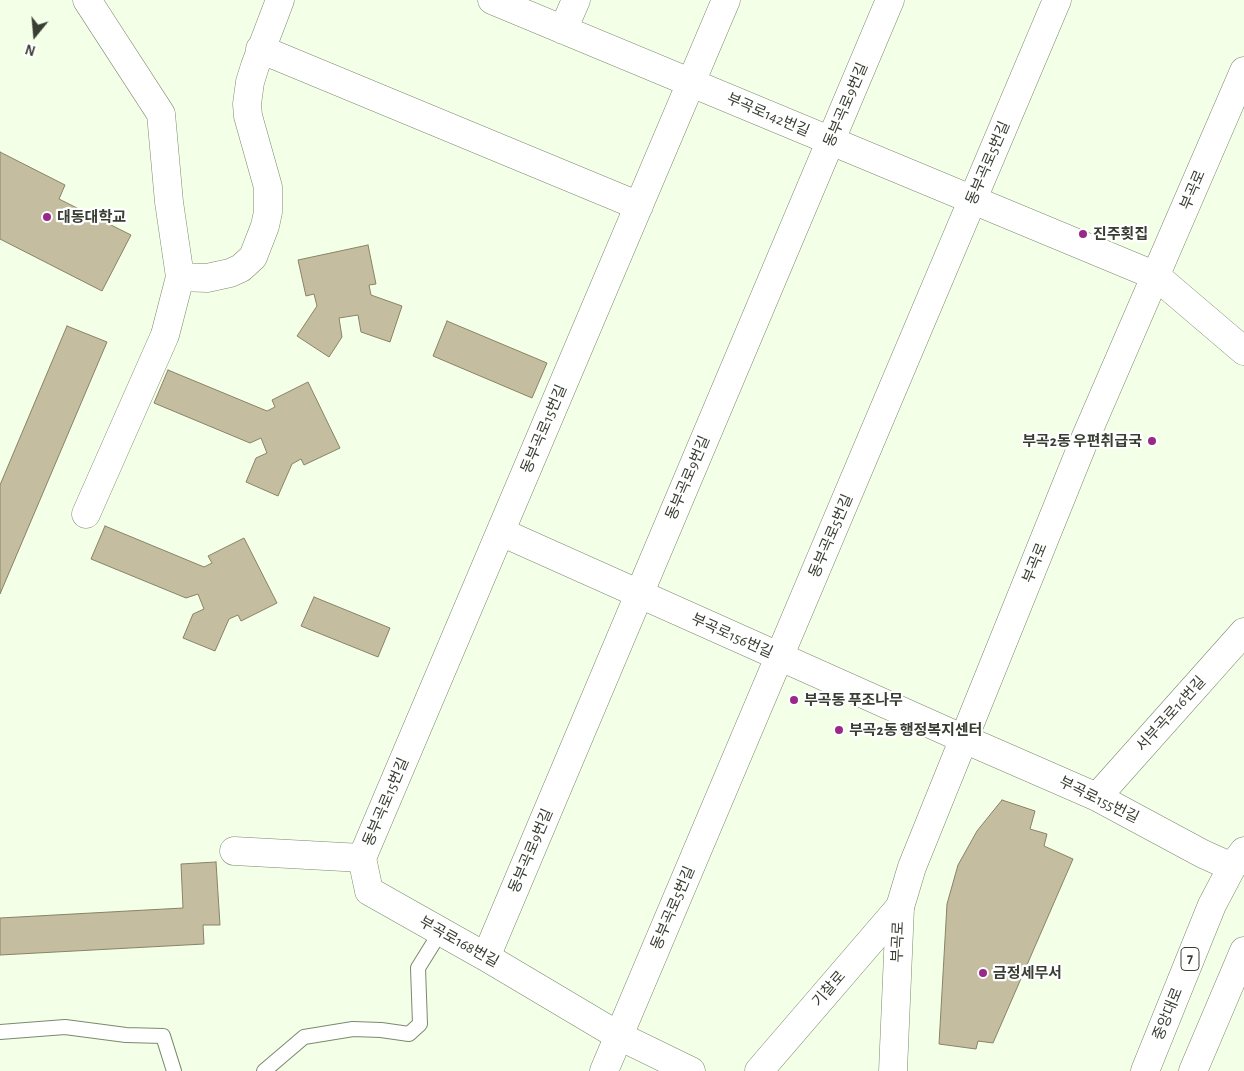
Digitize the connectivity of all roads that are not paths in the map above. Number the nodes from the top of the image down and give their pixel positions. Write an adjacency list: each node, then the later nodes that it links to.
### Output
1 (86, 0): 16 (street)
2 (280, 0): 9 (street)
3 (492, 0): 8 (street, 부곡로142번길)
4 (576, 0): 8 (street)
5 (726, 0): 11 (street, 동부곡로15번길)
6 (890, 0): 12 (street, 동부곡로9번길)
7 (1057, 0): 13 (street, 동부곡로5번길)
8 (563, 30): 11 (street, 부곡로142번길)
9 (260, 49): 14 (street); 16 (street)
10 (1244, 71): 15 (street, 부곡로)
11 (691, 83): 12 (street, 부곡로142번길); 14 (street, 동부곡로15번길)
12 (831, 141): 13 (street, 부곡로142번길); 20 (street, 동부곡로9번길)
13 (973, 200): 15 (street, 부곡로142번길); 22 (street, 동부곡로5번길)
14 (639, 206): 19 (street, 동부곡로15번길)
15 (1156, 276): 17 (street, 부곡로142번길); 23 (street, 부곡로)
16 (180, 277): 18 (street)
17 (1244, 351)
18 (86, 514)
19 (501, 532): 20 (street, 부곡로156번길); 26 (street, 동부곡로15번길)
20 (640, 594): 22 (street, 부곡로156번길); 31 (street, 동부곡로9번길)
21 (1244, 632): 24 (street, 서부곡로16번길)
22 (779, 657): 23 (street, 부곡로156번길); 33 (street, 동부곡로5번길)
23 (964, 739): 24 (street, 부곡로155번길); 28 (street, 부곡로)
24 (1097, 797): 27 (street, 부곡로155번길)
25 (234, 851): 26 (street)
26 (362, 858): 29 (street, 부곡로168번길)
27 (1238, 859): 40 (street, 중앙대로 / 7)
28 (900, 907): 38 (street, 기찰로); 39 (street, 부곡로)
29 (441, 931): 31 (street, 부곡로168번길); 35 (lane)
30 (1244, 951): 41 (street)
31 (486, 956): 33 (street, 부곡로168번길)
32 (0, 1032): 34 (lane)
33 (619, 1036): 36 (street, 동부곡로5번길); 37 (street, 부곡로168번길)
34 (174, 1071)
35 (264, 1071)
36 (604, 1071)
37 (691, 1071)
38 (759, 1071)
39 (893, 1071)
40 (1145, 1071)
41 (1194, 1071)

